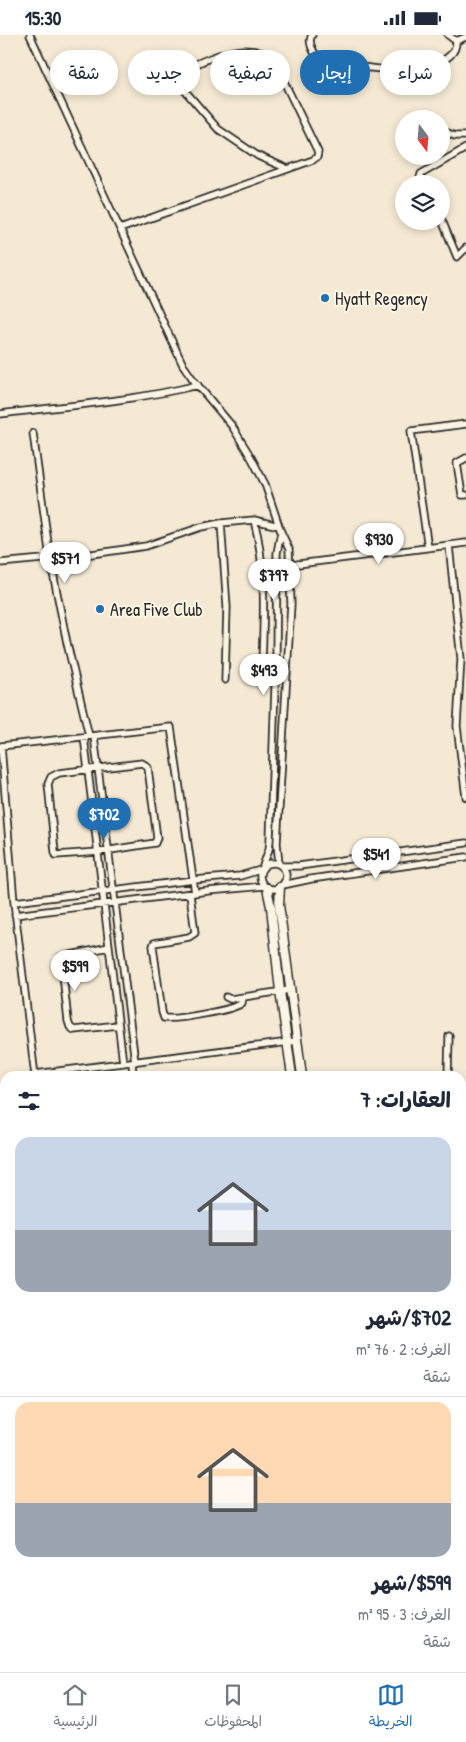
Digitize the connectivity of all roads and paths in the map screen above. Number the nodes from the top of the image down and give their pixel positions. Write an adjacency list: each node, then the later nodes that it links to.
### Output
1 (30, 35): 11 (street)
2 (312, 35): 5 (street)
3 (448, 35): 5 (street)
4 (466, 37): 5 (street)
5 (456, 41)
6 (450, 134): 7 (street)
7 (466, 136)
8 (466, 148): 10 (street)
9 (288, 169): 9 (street); 11 (street)
10 (421, 175)
11 (120, 229): 14 (street)
12 (446, 230): 13 (street)
13 (466, 249)
14 (198, 385): 15 (street); 22 (street)
15 (0, 414)
16 (466, 423): 25 (street)
17 (33, 433): 26 (street)
18 (466, 458): 19 (street)
19 (466, 495)
20 (254, 520): 21 (street); 22 (street); 30 (street)
21 (221, 523): 26 (street); 29 (street)
22 (280, 529): 28 (street); 40 (street)
23 (466, 543): 24 (street)
24 (449, 545): 25 (street); 34 (street)
25 (428, 548): 28 (street)
26 (50, 558): 27 (street); 31 (street)
27 (0, 563)
28 (290, 565): 39 (street)
29 (225, 680)
30 (261, 685)
31 (89, 736): 32 (street); 33 (street); 41 (street); 47 (street)
32 (88, 769): 33 (street); 37 (street); 37 (street)
33 (98, 769): 36 (street); 36 (street)
34 (466, 797)
35 (466, 843): 38 (street); 39 (street)
36 (109, 850): 37 (street); 44 (street)
37 (98, 852): 45 (street)
38 (466, 855): 42 (street)
39 (281, 865): 40 (street); 42 (street)
40 (262, 868): 41 (street); 43 (street)
41 (194, 880): 44 (street); 46 (street)
42 (282, 886): 43 (street); 52 (street)
43 (265, 887): 46 (street); 53 (street)
44 (114, 890): 45 (street); 48 (street)
45 (102, 891): 47 (street); 49 (street)
46 (193, 893): 48 (street); 55 (street)
47 (14, 902): 50 (street)
48 (116, 903): 49 (street); 60 (street)
49 (104, 904): 50 (street); 51 (street)
50 (15, 915): 62 (street)
51 (109, 947): 56 (street); 56 (street)
52 (290, 990): 53 (street); 58 (street)
53 (280, 991): 55 (street); 59 (street)
54 (226, 997): 55 (street)
55 (243, 997)
56 (118, 1025): 61 (street)
57 (449, 1036): 67 (street)
58 (298, 1041): 59 (street); 66 (street)
59 (287, 1043): 60 (street); 65 (street)
60 (134, 1062): 61 (street); 64 (street)
61 (123, 1063): 63 (street)
62 (34, 1071)
63 (64, 1071)
64 (133, 1071)
65 (291, 1071)
66 (301, 1071)
67 (448, 1071)

